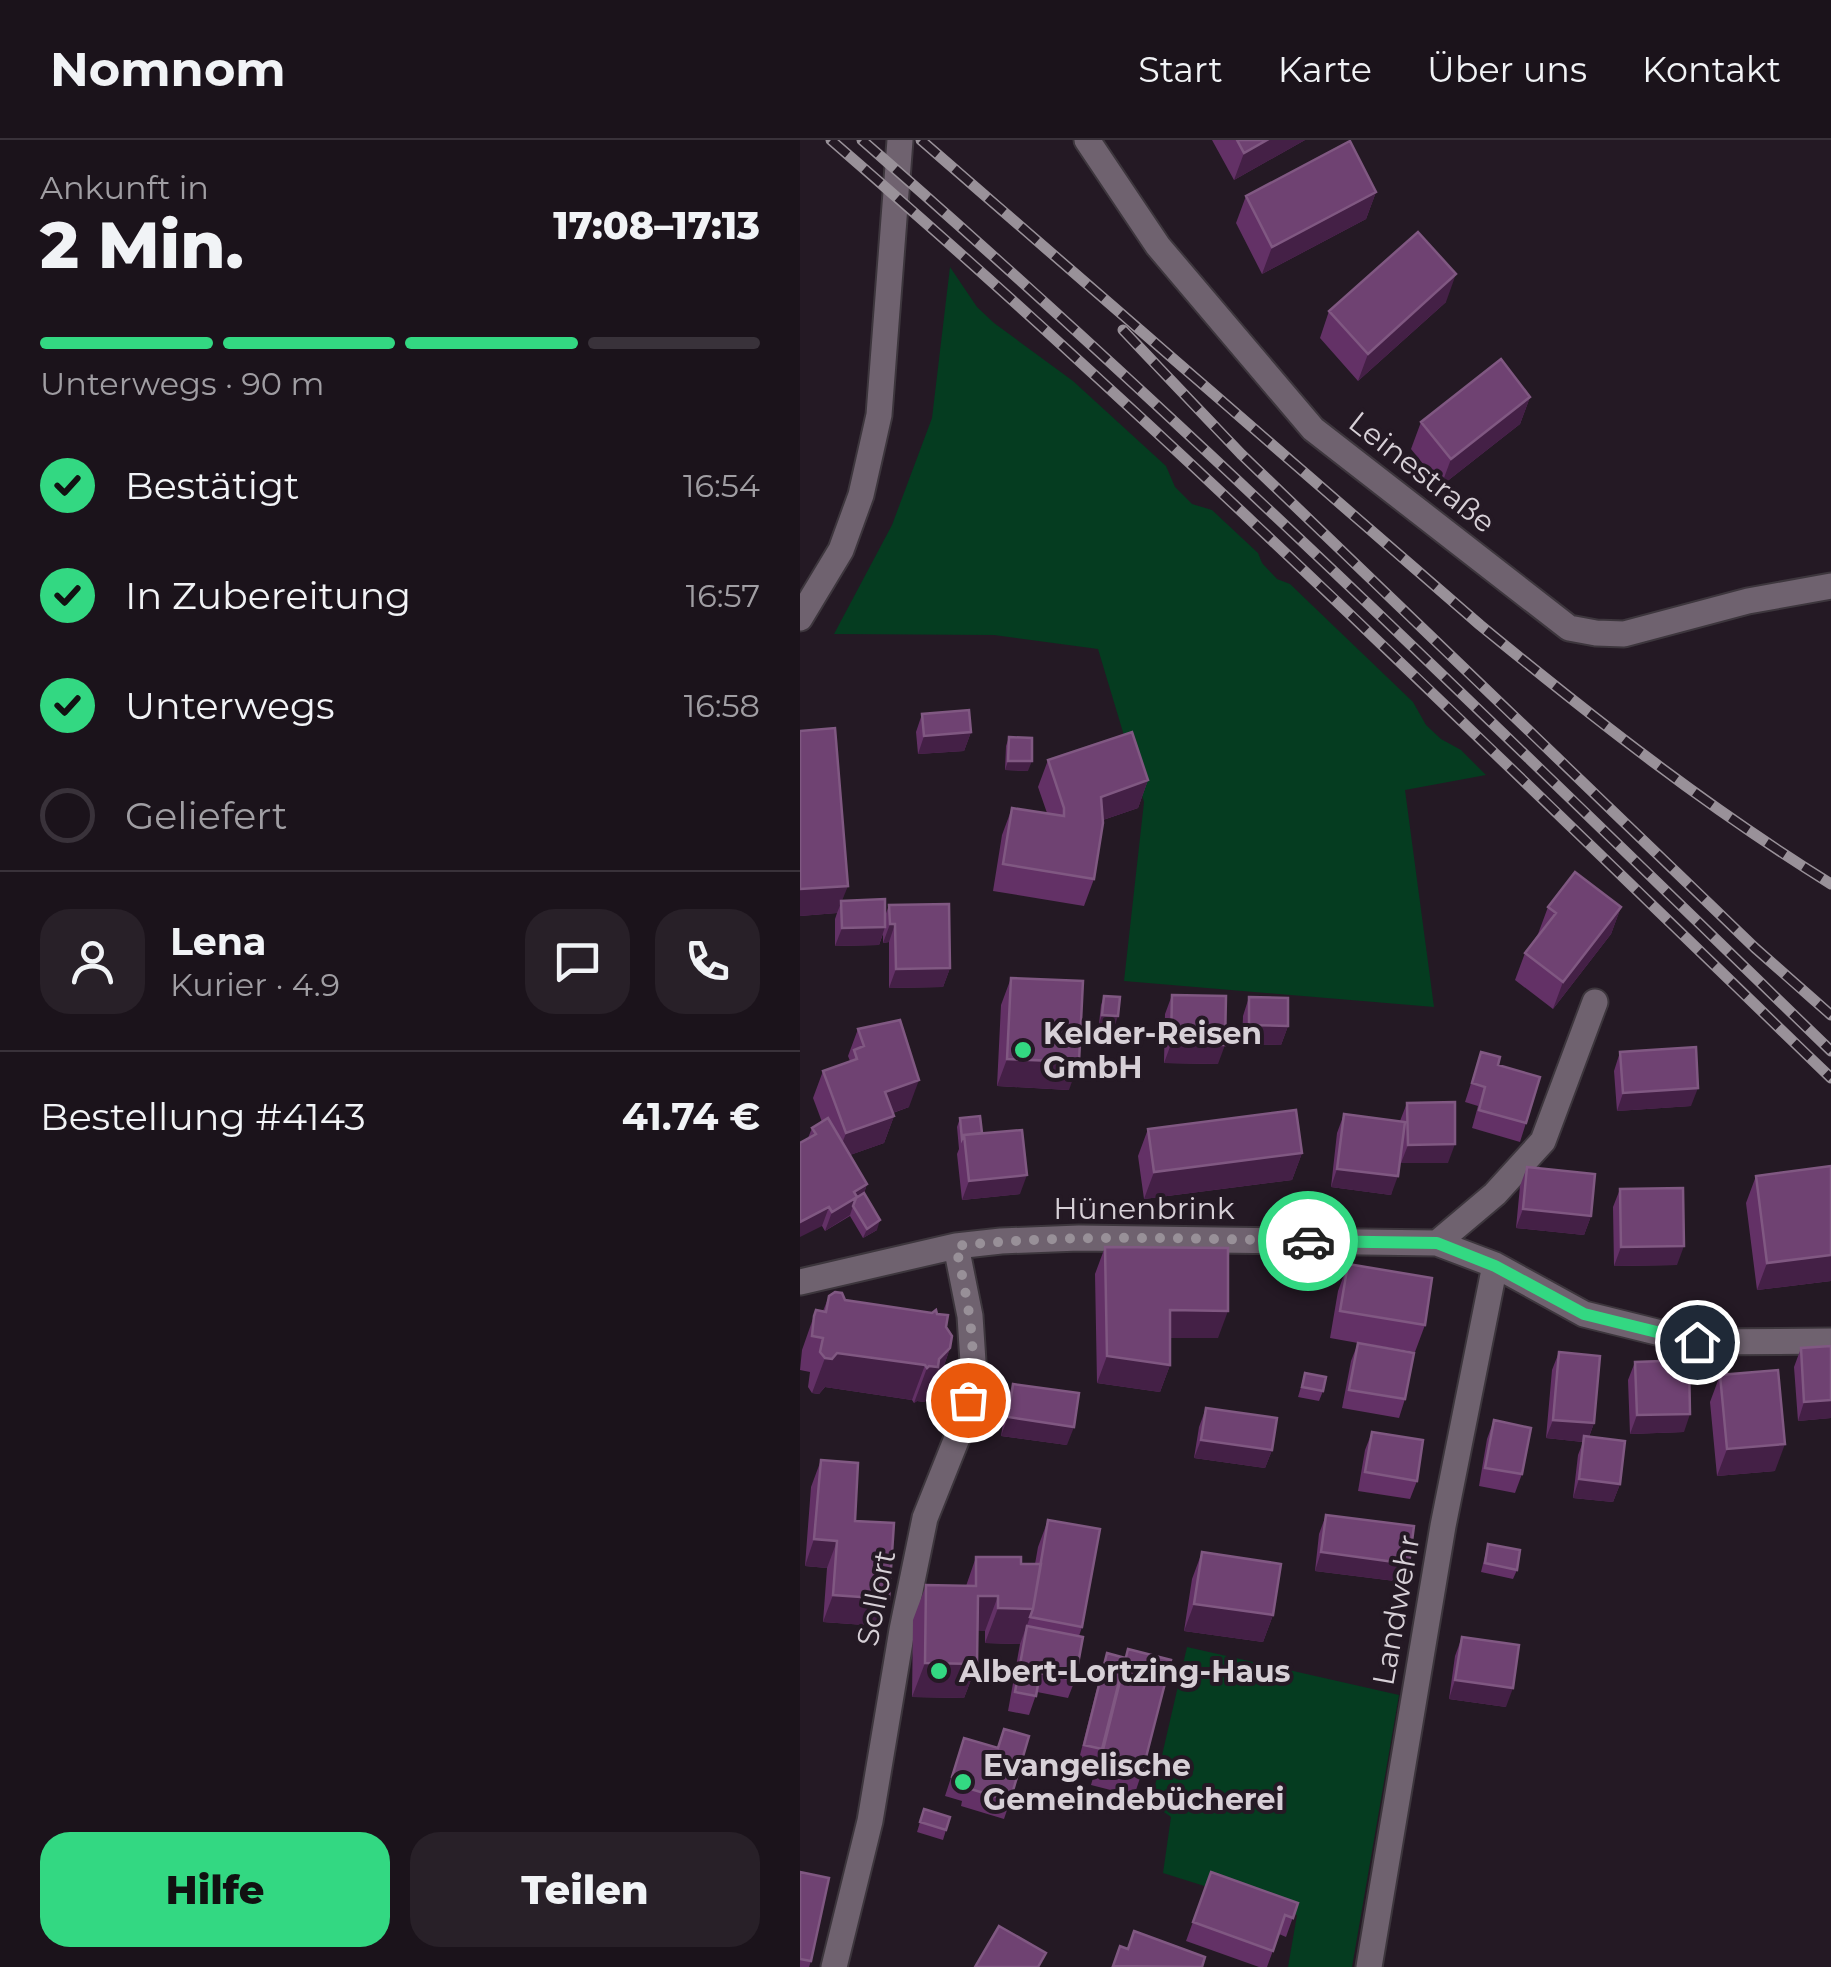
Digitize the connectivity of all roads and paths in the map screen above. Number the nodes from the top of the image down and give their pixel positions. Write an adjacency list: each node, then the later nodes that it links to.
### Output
1 (900, 140): 4 (street)
2 (1087, 140): 3 (street, Leinestraße)
3 (1831, 586)
4 (800, 618)
5 (1595, 1002): 6 (street)
6 (1437, 1243): 7 (street, Hünenbrink); 8 (street, Hünenbrink)
7 (956, 1246): 9 (street, Hünenbrink); 11 (street, Sollort)
8 (1495, 1266): 10 (street, Hünenbrink); 12 (street, Landwehr)
9 (800, 1282)
10 (1831, 1341)
11 (834, 1967)
12 (1369, 1967)

